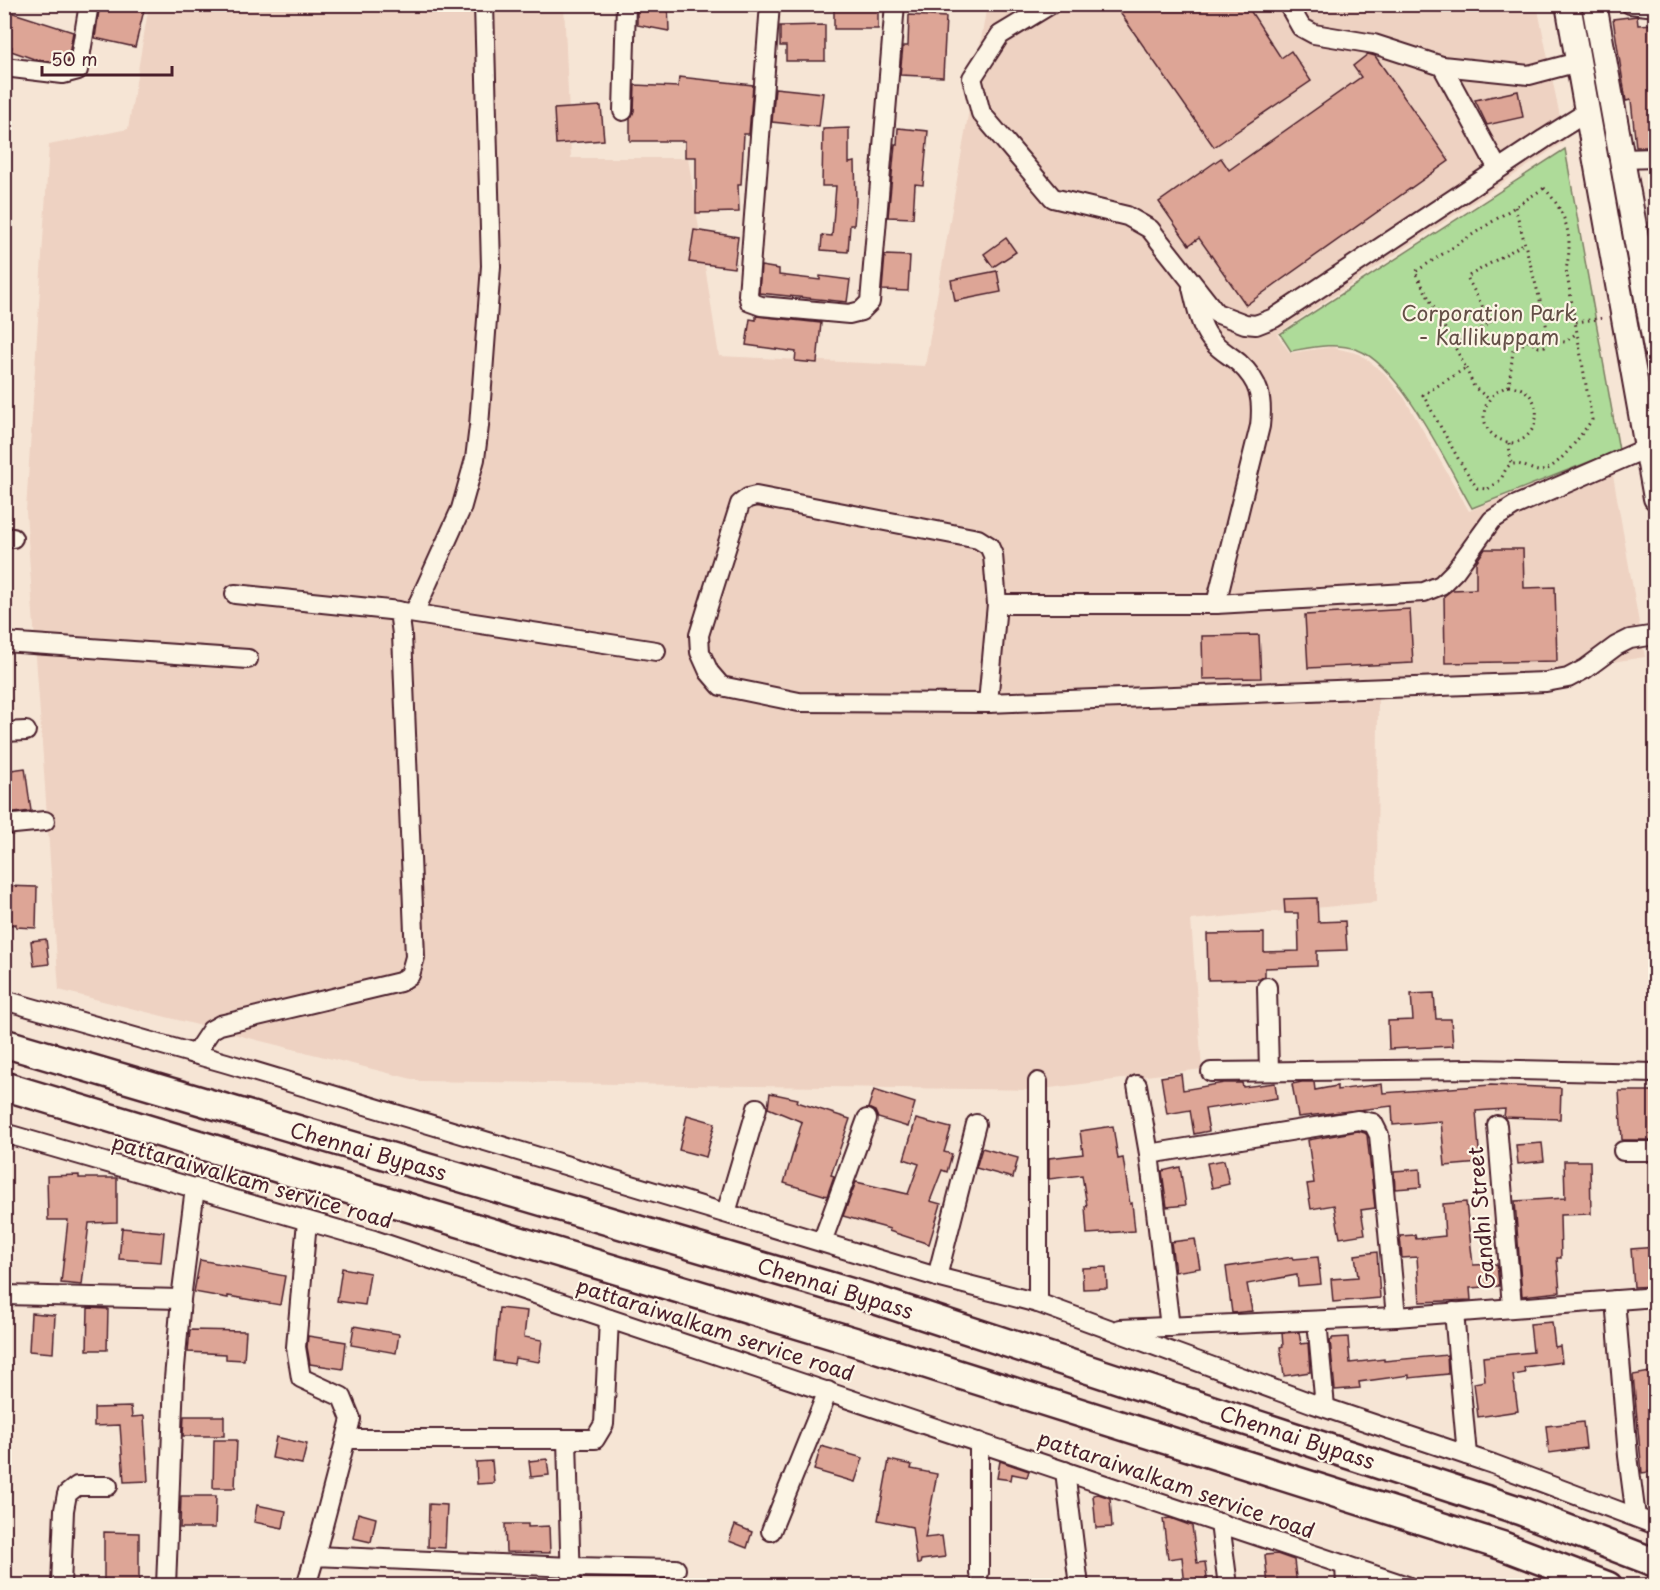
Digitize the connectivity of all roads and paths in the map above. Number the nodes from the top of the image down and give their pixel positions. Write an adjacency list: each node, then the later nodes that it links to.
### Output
1 (88, 4): 14 (street)
2 (484, 4): 42 (street)
3 (627, 4): 15 (street)
4 (770, 4): 5 (street)
5 (896, 4)
6 (1051, 4): 22 (street)
7 (1288, 4): 13 (street)
8 (1568, 4): 12 (main road)
9 (1594, 4): 18 (main road)
10 (1630, 4): 11 (street)
11 (1656, 7)
12 (1578, 62): 13 (street); 16 (main road)
13 (1442, 66): 19 (street)
14 (4, 67)
15 (623, 111)
16 (1587, 112): 19 (street); 24 (main road)
17 (1656, 158): 18 (street)
18 (1622, 159): 26 (main road)
19 (1498, 169): 22 (street)
20 (1515, 207): 21 (path); 23 (path); 30 (path)
21 (1525, 243): 25 (path); 30 (path)
22 (1190, 281): 41 (street)
23 (1573, 311): 25 (path); 27 (path)
24 (1624, 315): 27 (path); 36 (main road)
25 (1545, 319): 29 (path)
26 (1653, 321): 31 (main road)
27 (1576, 322): 28 (path)
28 (1577, 333): 29 (path); 37 (path)
29 (1549, 339): 33 (path)
30 (1455, 344): 32 (path)
31 (1656, 348)
32 (1466, 368): 34 (path); 37 (path)
33 (1509, 386): 34 (path); 35 (path)
34 (1489, 399): 35 (path)
35 (1509, 443): 37 (path)
36 (1647, 448): 38 (main road); 41 (street)
37 (1511, 465)
38 (1656, 498)
39 (235, 594): 42 (street)
40 (997, 604): 41 (street); 47 (street); 47 (street)
41 (1216, 604)
42 (406, 613): 45 (street); 55 (street)
43 (1656, 635): 47 (street)
44 (4, 642): 46 (street)
45 (656, 651)
46 (248, 659)
47 (988, 703)
48 (26, 731): 49 (street)
49 (4, 732)
50 (45, 821): 51 (street)
51 (4, 825)
52 (1267, 987): 56 (street)
53 (4, 1000): 55 (street)
54 (4, 1043): 100 (highway, Chennai Bypass)
55 (195, 1054): 71 (street)
56 (1269, 1071): 57 (street); 58 (street)
57 (1211, 1072)
58 (1656, 1073)
59 (1038, 1082): 79 (street)
60 (1137, 1085): 69 (street)
61 (4, 1086): 112 (highway, Chennai Bypass)
62 (757, 1108): 71 (street)
63 (867, 1119): 73 (street)
64 (976, 1124): 74 (street)
65 (1497, 1125): 80 (street, Gandhi Street)
66 (4, 1133): 70 (street, pattaraiwalkam service road)
67 (1623, 1151): 68 (street)
68 (1656, 1151)
69 (1149, 1155): 82 (street); 85 (street)
70 (195, 1188): 72 (street, pattaraiwalkam service road); 77 (street)
71 (726, 1213): 73 (street)
72 (307, 1221): 83 (street, pattaraiwalkam service road); 89 (street)
73 (822, 1242): 74 (street)
74 (937, 1277): 79 (street)
75 (4, 1295): 77 (street)
76 (1656, 1297): 78 (street)
77 (181, 1299): 106 (street)
78 (1615, 1300): 80 (street); 95 (street)
79 (1038, 1304): 86 (street)
80 (1512, 1306): 81 (street)
81 (1454, 1312): 82 (street); 92 (street)
82 (1396, 1317): 84 (street)
83 (609, 1319): 87 (street, pattaraiwalkam service road); 90 (street)
84 (1317, 1320): 85 (street); 88 (street)
85 (1170, 1327): 86 (street)
86 (1112, 1330): 88 (street)
87 (828, 1391): 91 (street, pattaraiwalkam service road); 98 (street)
88 (1325, 1407): 92 (street)
89 (346, 1439): 90 (street); 99 (street)
90 (567, 1439): 104 (street)
91 (979, 1442): 93 (street, pattaraiwalkam service road); 103 (street)
92 (1467, 1455): 95 (street)
93 (1065, 1471): 96 (street, pattaraiwalkam service road); 108 (street)
94 (108, 1486): 105 (street)
95 (1636, 1517): 97 (street)
96 (1220, 1523): 101 (street, pattaraiwalkam service road); 109 (street)
97 (1656, 1525)
98 (771, 1531)
99 (315, 1556): 104 (street); 107 (street)
100 (1656, 1563)
101 (1345, 1565): 110 (street); 111 (street, pattaraiwalkam service road)
102 (676, 1569): 104 (street)
103 (980, 1573)
104 (571, 1576)
105 (61, 1586)
106 (166, 1586)
107 (306, 1586)
108 (1079, 1586)
109 (1228, 1586)
110 (1346, 1586)
111 (1407, 1586)
112 (1608, 1586)

